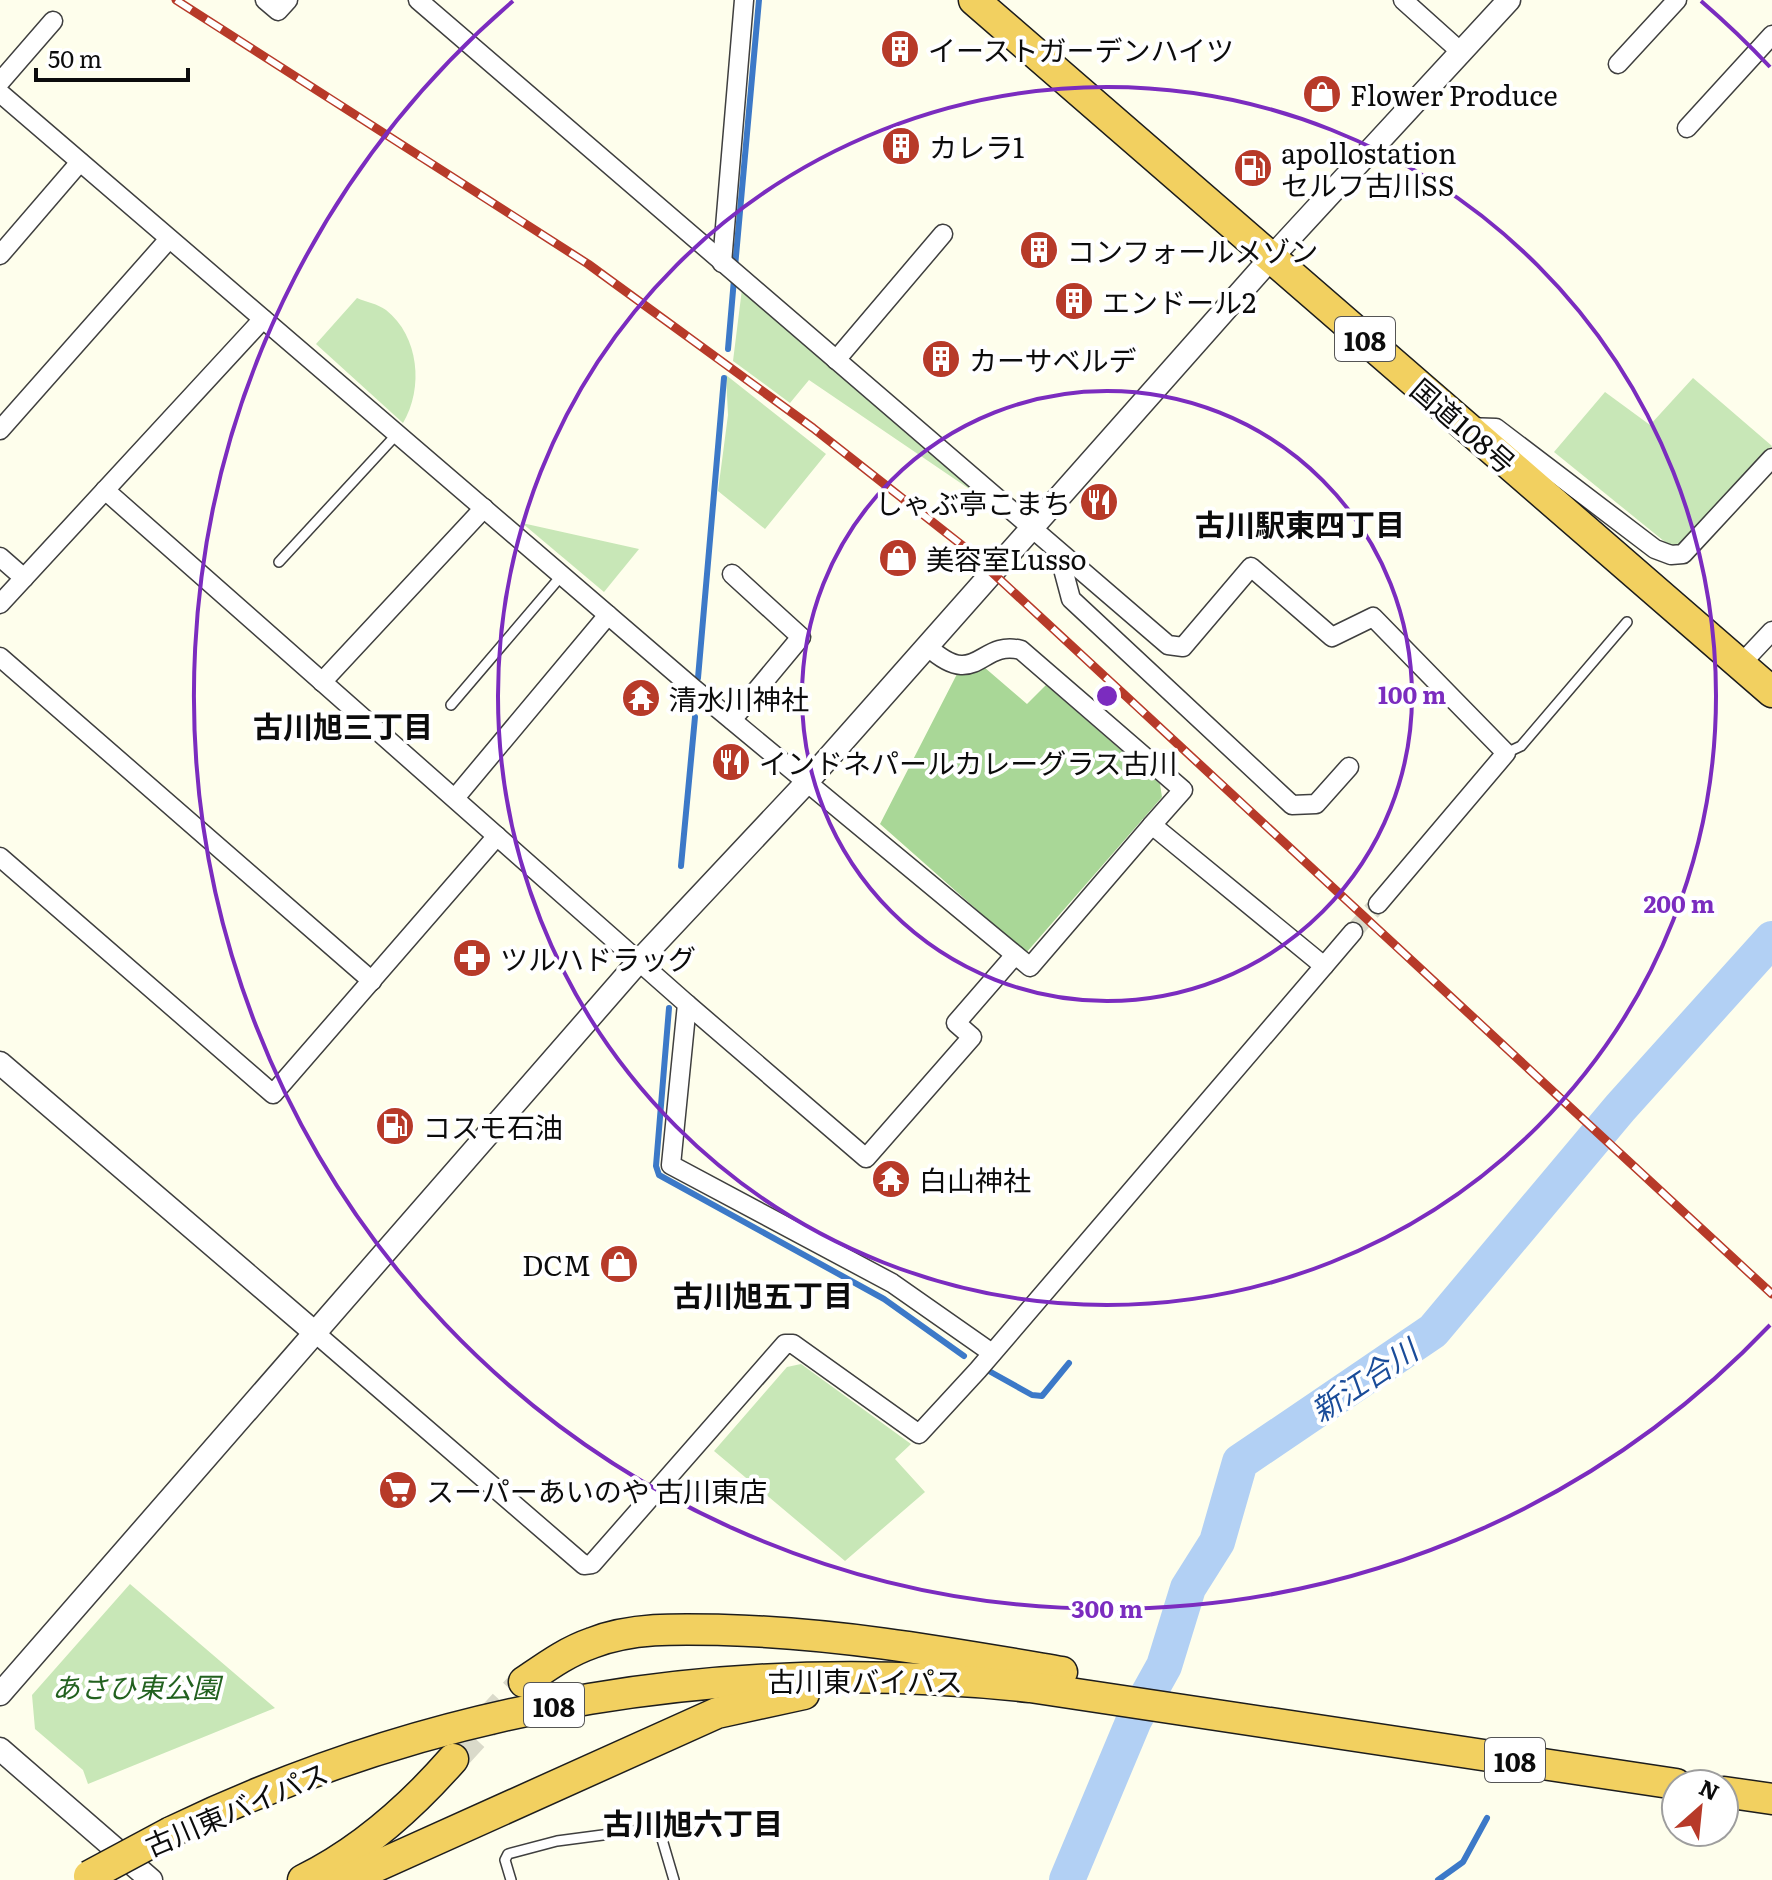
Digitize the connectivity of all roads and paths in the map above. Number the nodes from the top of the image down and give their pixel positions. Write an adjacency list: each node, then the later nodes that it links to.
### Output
1 (265, 0): 2 (street)
2 (288, 0)
3 (418, 0): 21 (street)
4 (744, 0): 21 (street)
5 (974, 0): 20 (highway, 国道108号 / 108)
6 (1403, 0): 11 (street)
7 (1509, 0): 11 (street)
8 (1677, 0): 12 (street)
9 (53, 21): 13 (street)
10 (1772, 35): 15 (street)
11 (1461, 52): 20 (street)
12 (1618, 64)
13 (0, 82)
14 (0, 93): 16 (street)
15 (1687, 128)
16 (80, 162): 18 (street); 19 (street)
17 (943, 234): 23 (street)
18 (169, 239): 22 (street); 25 (street)
19 (0, 255)
20 (1271, 258): 24 (highway, 国道108号 / 108); 30 (street)
21 (726, 267): 23 (street)
22 (263, 319): 26 (street); 28 (street)
23 (836, 360): 30 (street)
24 (1466, 427): 27 (street); 43 (highway, 国道108号 / 108)
25 (0, 430)
26 (397, 434): 29 (street); 33 (lane)
27 (1772, 458)
28 (105, 490): 36 (street); 44 (street)
29 (484, 508): 35 (street); 44 (street)
30 (1030, 529): 31 (street); 41 (street)
31 (1059, 554): 47 (street); 48 (street)
32 (0, 557): 36 (street)
33 (279, 562)
34 (732, 574): 46 (street)
35 (562, 575): 38 (street); 45 (lane)
36 (24, 578): 37 (street)
37 (0, 604)
38 (608, 615): 46 (street); 50 (street)
39 (1627, 622): 47 (lane)
40 (1772, 631): 43 (street)
41 (927, 646): 49 (street); 51 (street)
42 (0, 657): 59 (street)
43 (1756, 678)
44 (322, 682): 50 (street)
45 (451, 705)
46 (732, 720): 49 (street)
47 (1506, 753): 54 (street)
48 (1349, 767)
49 (807, 782): 56 (street); 57 (street)
50 (455, 798): 52 (street)
51 (1152, 825): 56 (street); 58 (street)
52 (497, 836): 57 (street); 59 (street)
53 (0, 857): 59 (street)
54 (1378, 904)
55 (1353, 932): 58 (street)
56 (1015, 955): 60 (street)
57 (639, 961): 60 (street); 62 (street)
58 (1324, 966): 63 (street)
59 (372, 981)
60 (687, 1004): 63 (street)
61 (0, 1063): 62 (street)
62 (314, 1332): 63 (street); 67 (street)
63 (986, 1361)
64 (963, 1667): 65 (highway, 古川東バイパス / 108); 66 (highway); 70 (highway, 古川東バイパス / 108)
65 (871, 1676): 75 (highway, 古川東バイパス / 108, bridge); 78 (highway)
66 (524, 1682)
67 (0, 1694)
68 (0, 1749): 76 (street)
69 (453, 1759): 77 (highway)
70 (1660, 1782)
71 (1740, 1794): 72 (highway)
72 (1772, 1799)
73 (694, 1823): 74 (lane)
74 (659, 1829): 79 (lane); 80 (lane)
75 (85, 1878)
76 (151, 1880)
77 (303, 1880)
78 (346, 1880)
79 (511, 1880)
80 (674, 1880)

